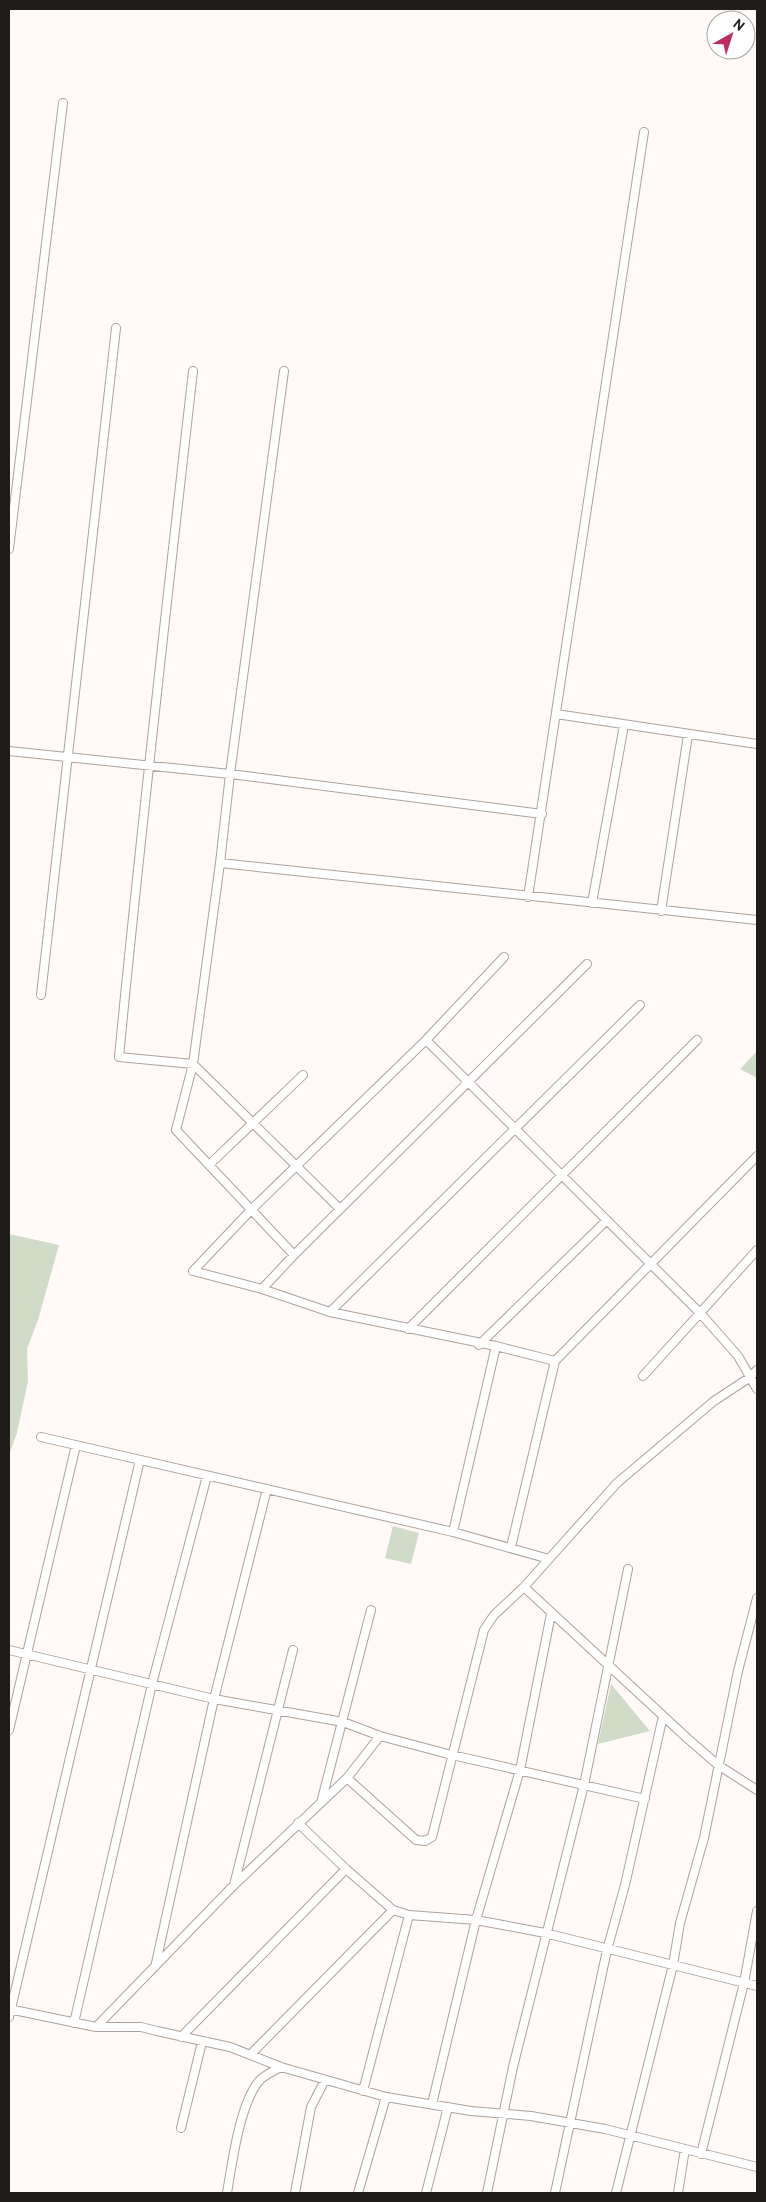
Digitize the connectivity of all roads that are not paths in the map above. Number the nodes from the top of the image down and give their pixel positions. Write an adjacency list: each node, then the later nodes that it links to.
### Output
1 (63, 103): 6 (street)
2 (644, 132): 7 (street)
3 (116, 328): 12 (street)
4 (193, 371): 13 (street)
5 (284, 371): 14 (street)
6 (9, 549)
7 (556, 714): 8 (street); 15 (street)
8 (624, 725): 9 (street); 18 (street)
9 (688, 734): 10 (street); 19 (street)
10 (757, 744)
11 (9, 751): 12 (street)
12 (70, 757): 13 (street); 23 (street)
13 (148, 764): 14 (street); 27 (street)
14 (230, 774): 15 (street); 16 (street)
15 (542, 814): 17 (street)
16 (220, 863): 17 (street); 27 (street)
17 (528, 897): 18 (street)
18 (592, 903): 19 (street)
19 (661, 911): 20 (street)
20 (757, 920)
21 (504, 957): 25 (street)
22 (587, 964): 29 (street)
23 (41, 995)
24 (640, 1005): 31 (street)
25 (426, 1040): 29 (street); 34 (street)
26 (697, 1040): 35 (street)
27 (194, 1064): 30 (street); 33 (street)
28 (303, 1075): 30 (street)
29 (469, 1083): 31 (street); 36 (street)
30 (254, 1122): 33 (street); 34 (street)
31 (516, 1127): 35 (street); 43 (street)
32 (757, 1156): 41 (street)
33 (209, 1165): 37 (street)
34 (298, 1165): 36 (street); 37 (street)
35 (561, 1176): 38 (street); 45 (street)
36 (340, 1209): 40 (street)
37 (251, 1210): 40 (street); 42 (street)
38 (607, 1220): 41 (street); 46 (street)
39 (757, 1250): 44 (street)
40 (294, 1255): 42 (street)
41 (650, 1263): 44 (street); 48 (street)
42 (262, 1289): 43 (street)
43 (330, 1312): 45 (street)
44 (701, 1314): 50 (street); 51 (street)
45 (408, 1329): 46 (street)
46 (479, 1344): 47 (street)
47 (496, 1346): 48 (street); 58 (street)
48 (555, 1361): 59 (street)
49 (757, 1370): 51 (street)
50 (643, 1376)
51 (749, 1378): 52 (street); 60 (street)
52 (757, 1389)
53 (40, 1437): 54 (street)
54 (76, 1445): 55 (street); 68 (street)
55 (140, 1460): 56 (street); 70 (street)
56 (207, 1476): 57 (street); 71 (street)
57 (267, 1489): 58 (street); 72 (street)
58 (453, 1532): 59 (street)
59 (511, 1547): 60 (street)
60 (550, 1559): 62 (street)
61 (628, 1569): 69 (street)
62 (524, 1587): 65 (street); 78 (street)
63 (756, 1604): 79 (street)
64 (371, 1610): 75 (street)
65 (551, 1614): 69 (street); 80 (street)
66 (9, 1650): 68 (street)
67 (293, 1650): 73 (street)
68 (26, 1654): 70 (street); 76 (street)
69 (607, 1666): 74 (street); 82 (street)
70 (90, 1669): 71 (street); 99 (street)
71 (152, 1684): 72 (street); 100 (street)
72 (214, 1699): 73 (street); 95 (street)
73 (277, 1709): 75 (street); 88 (street)
74 (663, 1716): 79 (street); 84 (street)
75 (343, 1722): 77 (street); 85 (street)
76 (9, 1730)
77 (380, 1736): 78 (street); 81 (street)
78 (452, 1755): 80 (street); 81 (street)
79 (718, 1765): 83 (street); 96 (street)
80 (520, 1770): 82 (street); 92 (street)
81 (347, 1778): 85 (street)
82 (584, 1785): 84 (street); 93 (street)
83 (757, 1790)
84 (646, 1799): 94 (street)
85 (322, 1800): 86 (street)
86 (298, 1823): 87 (street); 88 (street)
87 (346, 1869): 89 (street); 102 (street)
88 (234, 1885): 95 (street)
89 (393, 1910): 91 (street); 104 (street)
90 (757, 1910): 97 (street)
91 (409, 1915): 92 (street); 107 (street)
92 (476, 1920): 93 (street); 109 (street)
93 (545, 1933): 94 (street); 111 (street)
94 (607, 1950): 96 (street); 112 (street)
95 (156, 1963): 101 (street)
96 (673, 1965): 97 (street); 114 (street)
97 (744, 1983): 98 (street); 116 (street)
98 (757, 1986)
99 (9, 2012): 100 (street)
100 (74, 2023): 101 (street)
101 (96, 2027): 102 (street)
102 (181, 2037): 103 (street)
103 (202, 2042): 104 (street); 113 (street)
104 (251, 2054): 105 (street)
105 (281, 2067): 106 (street); 118 (street)
106 (325, 2080): 107 (street); 119 (street)
107 (363, 2091): 108 (street)
108 (386, 2097): 109 (street); 120 (street)
109 (432, 2104): 110 (street)
110 (448, 2107): 111 (street); 121 (street)
111 (504, 2114): 112 (street); 122 (street)
112 (571, 2123): 114 (street); 123 (street)
113 (181, 2128)
114 (631, 2136): 115 (street); 124 (street)
115 (685, 2149): 116 (street); 125 (street)
116 (701, 2154): 117 (street)
117 (757, 2167)
118 (226, 2193)
119 (295, 2193)
120 (358, 2193)
121 (426, 2193)
122 (487, 2193)
123 (555, 2193)
124 (616, 2193)
125 (678, 2193)

